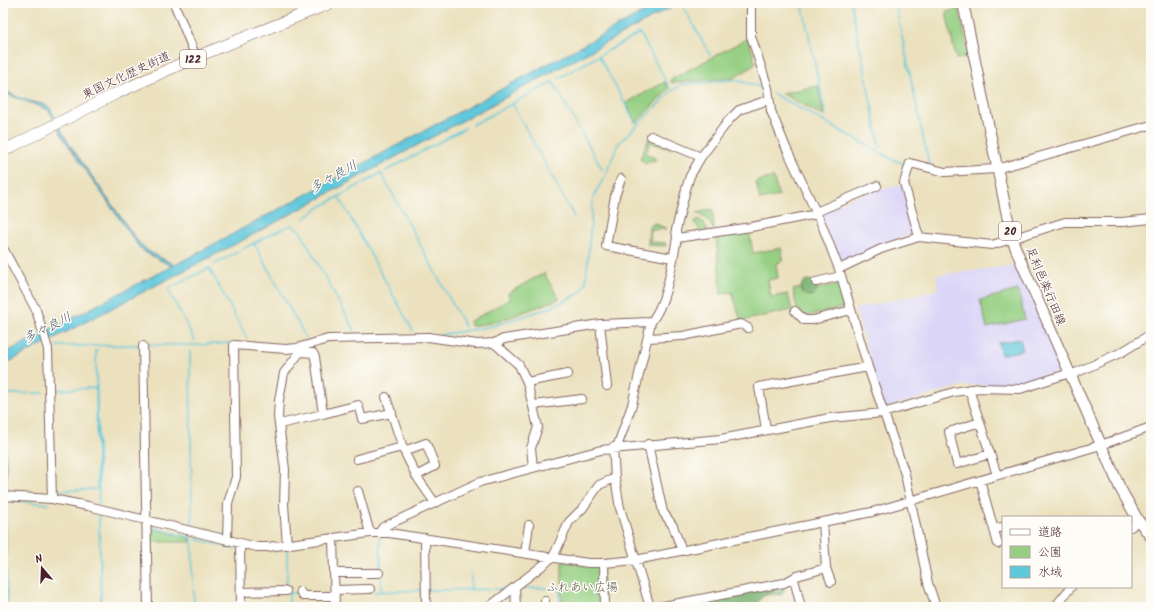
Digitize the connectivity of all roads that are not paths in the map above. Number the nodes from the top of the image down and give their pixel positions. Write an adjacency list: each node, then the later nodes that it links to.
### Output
1 (174, 3): 6 (street)
2 (330, 3): 5 (highway, 東国文化歴史街道 / 122)
3 (751, 3): 7 (street)
4 (963, 3): 12 (main road, 足利邑楽行田線 / 20)
5 (305, 8): 6 (highway, 東国文化歴史街道 / 122)
6 (196, 57): 10 (highway, 東国文化歴史街道 / 122)
7 (768, 100): 11 (street); 15 (street)
8 (1151, 125): 12 (street)
9 (651, 136): 11 (street)
10 (3, 151)
11 (701, 157): 18 (street)
12 (996, 169): 17 (street); 19 (main road, 足利邑楽行田線 / 20)
13 (621, 179): 21 (street)
14 (877, 186): 15 (street)
15 (816, 213): 18 (street); 22 (street)
16 (1151, 220): 19 (street)
17 (919, 237): 19 (street); 22 (street)
18 (677, 238): 21 (street)
19 (1012, 239): 36 (main road, 足利邑楽行田線 / 20)
20 (3, 248): 63 (street)
21 (673, 258): 26 (street)
22 (840, 273): 23 (street); 24 (street)
23 (816, 282)
24 (851, 310): 25 (street); 34 (street)
25 (795, 311)
26 (651, 322): 27 (street); 30 (street)
27 (600, 324): 31 (street); 38 (street)
28 (748, 328): 30 (street)
29 (1151, 334): 36 (street)
30 (648, 338): 52 (street)
31 (494, 344): 33 (street); 37 (street)
32 (143, 346): 67 (street)
33 (298, 350): 45 (street); 47 (street); 78 (street)
34 (868, 367): 44 (street); 49 (street)
35 (568, 374): 37 (street)
36 (1070, 374): 39 (street); 51 (main road, 足利邑楽行田線 / 20)
37 (527, 382): 42 (street)
38 (607, 386)
39 (969, 389): 44 (street); 46 (street)
40 (386, 397): 43 (street)
41 (582, 399): 42 (street)
42 (534, 405): 56 (street)
43 (392, 413): 45 (street); 53 (street)
44 (883, 413): 49 (street); 64 (street)
45 (323, 414): 47 (street)
46 (980, 422): 54 (street); 54 (street)
47 (280, 424): 81 (street)
48 (1151, 427): 51 (street)
49 (766, 430): 50 (street)
50 (648, 444): 52 (street); 82 (street)
51 (1101, 445): 57 (street); 66 (main road, 足利邑楽行田線 / 20)
52 (615, 447): 56 (street); 59 (street)
53 (403, 449): 55 (street); 58 (street); 58 (street)
54 (990, 454): 57 (street)
55 (357, 459)
56 (533, 468): 65 (street)
57 (997, 475): 60 (street)
58 (416, 476): 65 (street)
59 (615, 478): 84 (street); 85 (street)
60 (980, 480): 64 (street); 72 (street)
61 (358, 491): 74 (street)
62 (3, 496): 63 (street)
63 (52, 499): 67 (street)
64 (911, 501): 68 (street); 109 (street)
65 (435, 503): 73 (street)
66 (1131, 516)
67 (146, 520): 78 (street); 99 (street)
68 (823, 522): 82 (street); 87 (street)
69 (1134, 523): 75 (main road, 足利邑楽行田線 / 20)
70 (529, 525): 83 (street)
71 (1002, 527): 72 (street)
72 (994, 529): 80 (street)
73 (379, 533): 74 (street); 77 (street)
74 (370, 534): 76 (street)
75 (1151, 537)
76 (333, 538): 81 (street); 88 (street)
77 (425, 538): 83 (street); 102 (street)
78 (227, 541): 79 (street)
79 (240, 544): 81 (street); 97 (street)
80 (998, 544)
81 (287, 545)
82 (682, 551): 85 (street)
83 (525, 553): 84 (street)
84 (552, 556): 86 (street); 92 (street)
85 (636, 560): 86 (street); 106 (street)
86 (604, 563): 105 (street)
87 (826, 568): 90 (street); 91 (street)
88 (335, 573): 89 (street); 98 (street)
89 (380, 573)
90 (794, 579): 107 (street); 108 (street)
91 (831, 582)
92 (515, 587): 103 (street); 104 (street)
93 (1070, 588): 110 (street)
94 (370, 589): 98 (street)
95 (286, 591): 97 (street)
96 (300, 591): 98 (street)
97 (241, 592): 100 (street)
98 (335, 593): 101 (street)
99 (148, 607)
100 (241, 607)
101 (335, 607)
102 (426, 607)
103 (489, 607)
104 (516, 607)
105 (605, 607)
106 (650, 607)
107 (658, 607)
108 (801, 607)
109 (936, 607)
110 (1055, 607)

